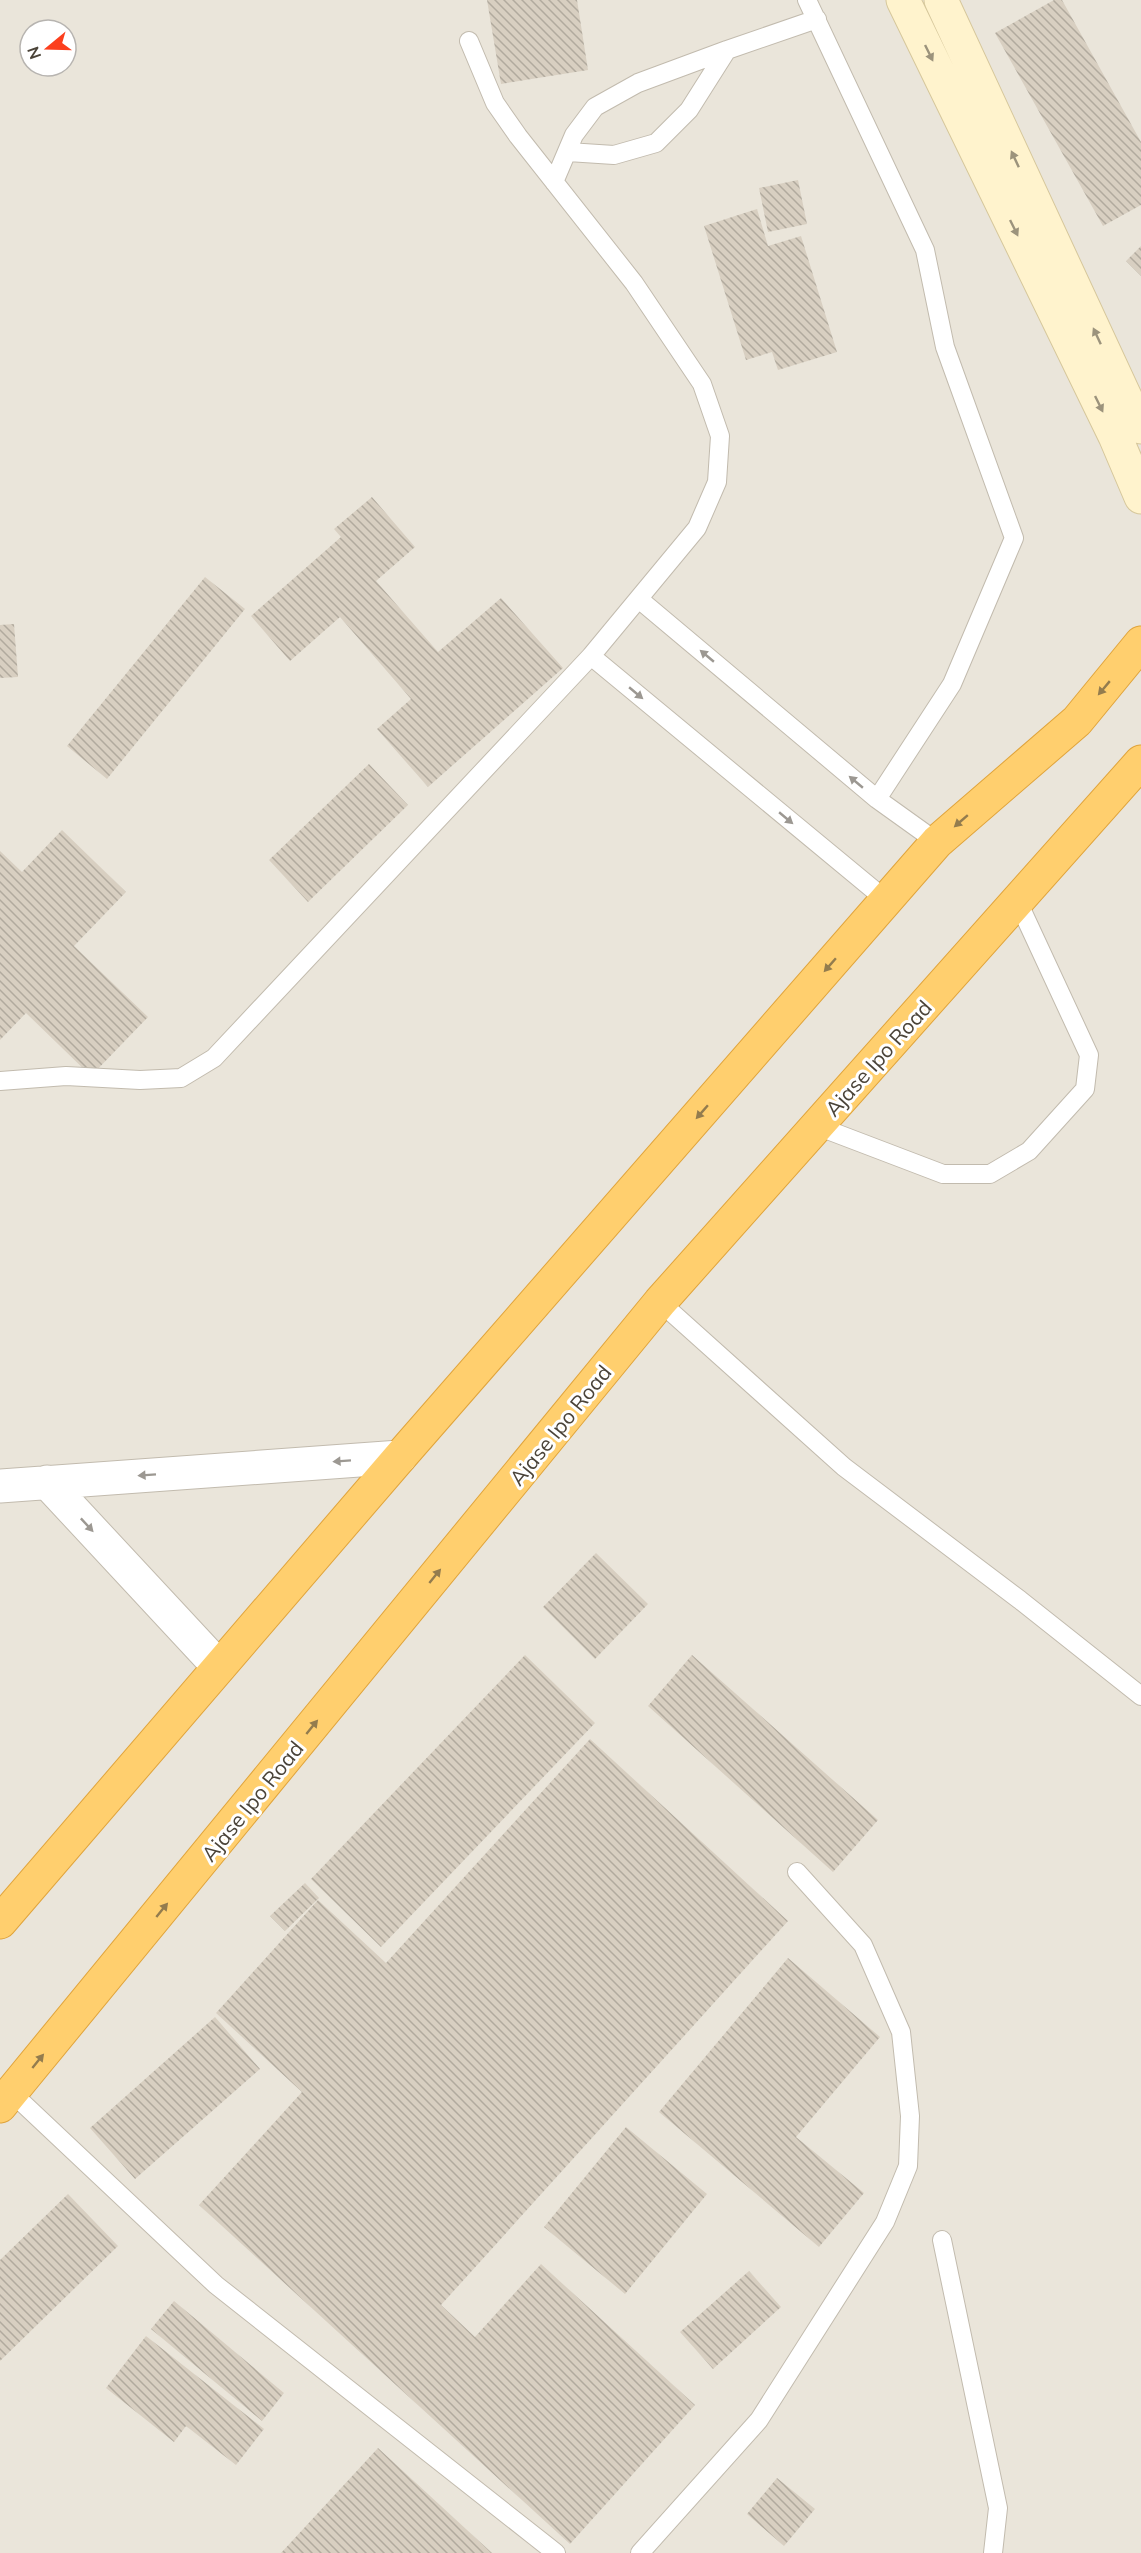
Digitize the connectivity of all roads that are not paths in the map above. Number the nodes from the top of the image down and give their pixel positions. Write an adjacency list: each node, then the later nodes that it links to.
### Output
1 (807, 0): 4 (lane)
2 (903, 0): 10 (street, one-way to 10)
3 (941, 0): 9 (street, one-way to 3)
4 (818, 19): 6 (lane); 15 (lane)
5 (470, 41): 8 (lane)
6 (727, 50): 7 (lane); 7 (lane)
7 (568, 152): 8 (lane)
8 (554, 182): 11 (lane)
9 (1141, 427)
10 (1141, 497)
11 (640, 600): 13 (lane); 15 (lane, one-way to 11)
12 (1141, 643): 16 (highway, one-way to 16)
13 (591, 656): 17 (lane, one-way to 17); 19 (lane)
14 (1141, 762): 18 (highway, Ajase Ipo Road)
15 (876, 799): 16 (lane)
16 (937, 842): 17 (highway)
17 (886, 900): 22 (highway, one-way to 22)
18 (1018, 902): 20 (highway, Ajase Ipo Road); 20 (lane)
19 (0, 1082)
20 (817, 1126): 21 (highway, Ajase Ipo Road)
21 (660, 1302): 26 (lane); 29 (highway, Ajase Ipo Road, one-way to 21)
22 (400, 1457): 23 (street, one-way to 23); 25 (highway)
23 (47, 1482): 24 (street); 25 (street, one-way to 25)
24 (0, 1486)
25 (219, 1667): 28 (highway)
26 (1141, 1696)
27 (797, 1872): 32 (lane)
28 (0, 1922)
29 (6, 2099): 31 (lane)
30 (942, 2240): 33 (lane)
31 (556, 2553)
32 (640, 2553)
33 (993, 2553)

